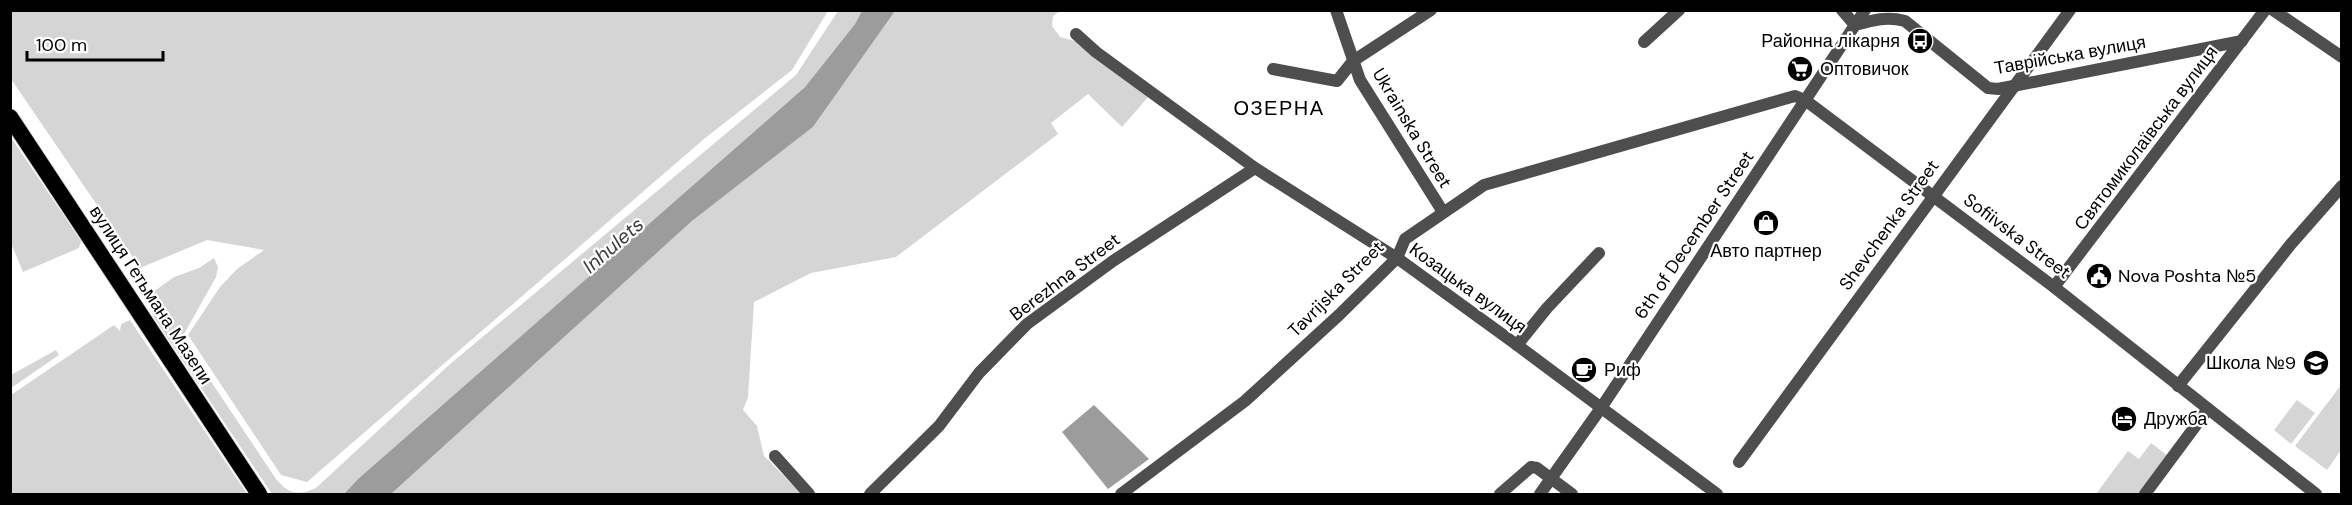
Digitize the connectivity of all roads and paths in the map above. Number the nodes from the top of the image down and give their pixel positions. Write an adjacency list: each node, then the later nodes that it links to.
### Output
1 (1336, 10): 14 (street, Ukrainska Street)
2 (1431, 10): 14 (street)
3 (1679, 10): 12 (street)
4 (1842, 10): 9 (street)
5 (1865, 10): 9 (street, 6th of December Street)
6 (2070, 10): 16 (street, Shevchenka Street)
7 (2265, 10): 11 (street, Святомиколаївська вулиця)
8 (2273, 10): 13 (street)
9 (1855, 25): 16 (street, Таврійська вулиця); 17 (street, 6th of December Street)
10 (1076, 34): 19 (street, Козацька вулиця)
11 (2242, 41): 16 (street, Таврійська вулиця); 25 (street, Святомиколаївська вулиця)
12 (1644, 42)
13 (2342, 57)
14 (1353, 62): 15 (street, Ukrainska Street); 22 (street, Ukrainska Street)
15 (1273, 69)
16 (2013, 87): 21 (street, Shevchenka Street)
17 (1805, 100): 21 (street, Sofiivska Street); 22 (street, Tavrijska Street); 28 (street, 6th of December Street)
18 (10, 117): 33 (highway, вулиця Гетьмана Мазепи)
19 (1256, 168): 24 (street, Козацька вулиця); 35 (street, Berezhna Street)
20 (2342, 186): 27 (street)
21 (1934, 195): 25 (street, Sofiivska Street); 31 (street, Shevchenka Street)
22 (1443, 212): 24 (street, Tavrijska Street)
23 (1599, 253): 26 (street)
24 (1396, 258): 26 (street, Козацька вулиця); 36 (street, Tavrijska Street)
25 (2054, 287): 27 (street, Sofiivska Street)
26 (1517, 345): 28 (street, Козацька вулиця)
27 (2178, 386): 29 (street, Sofiivska Street)
28 (1601, 408): 32 (street, 6th of December Street); 40 (street, Козацька вулиця)
29 (2208, 409): 41 (street); 42 (street, Sofiivska Street)
30 (775, 456): 34 (street)
31 (1739, 462)
32 (1551, 479): 37 (street); 38 (street, 6th of December Street); 39 (street)
33 (259, 495)
34 (809, 495)
35 (870, 495)
36 (1121, 495)
37 (1500, 495)
38 (1540, 495)
39 (1572, 495)
40 (1717, 495)
41 (2145, 495)
42 (2316, 495)

